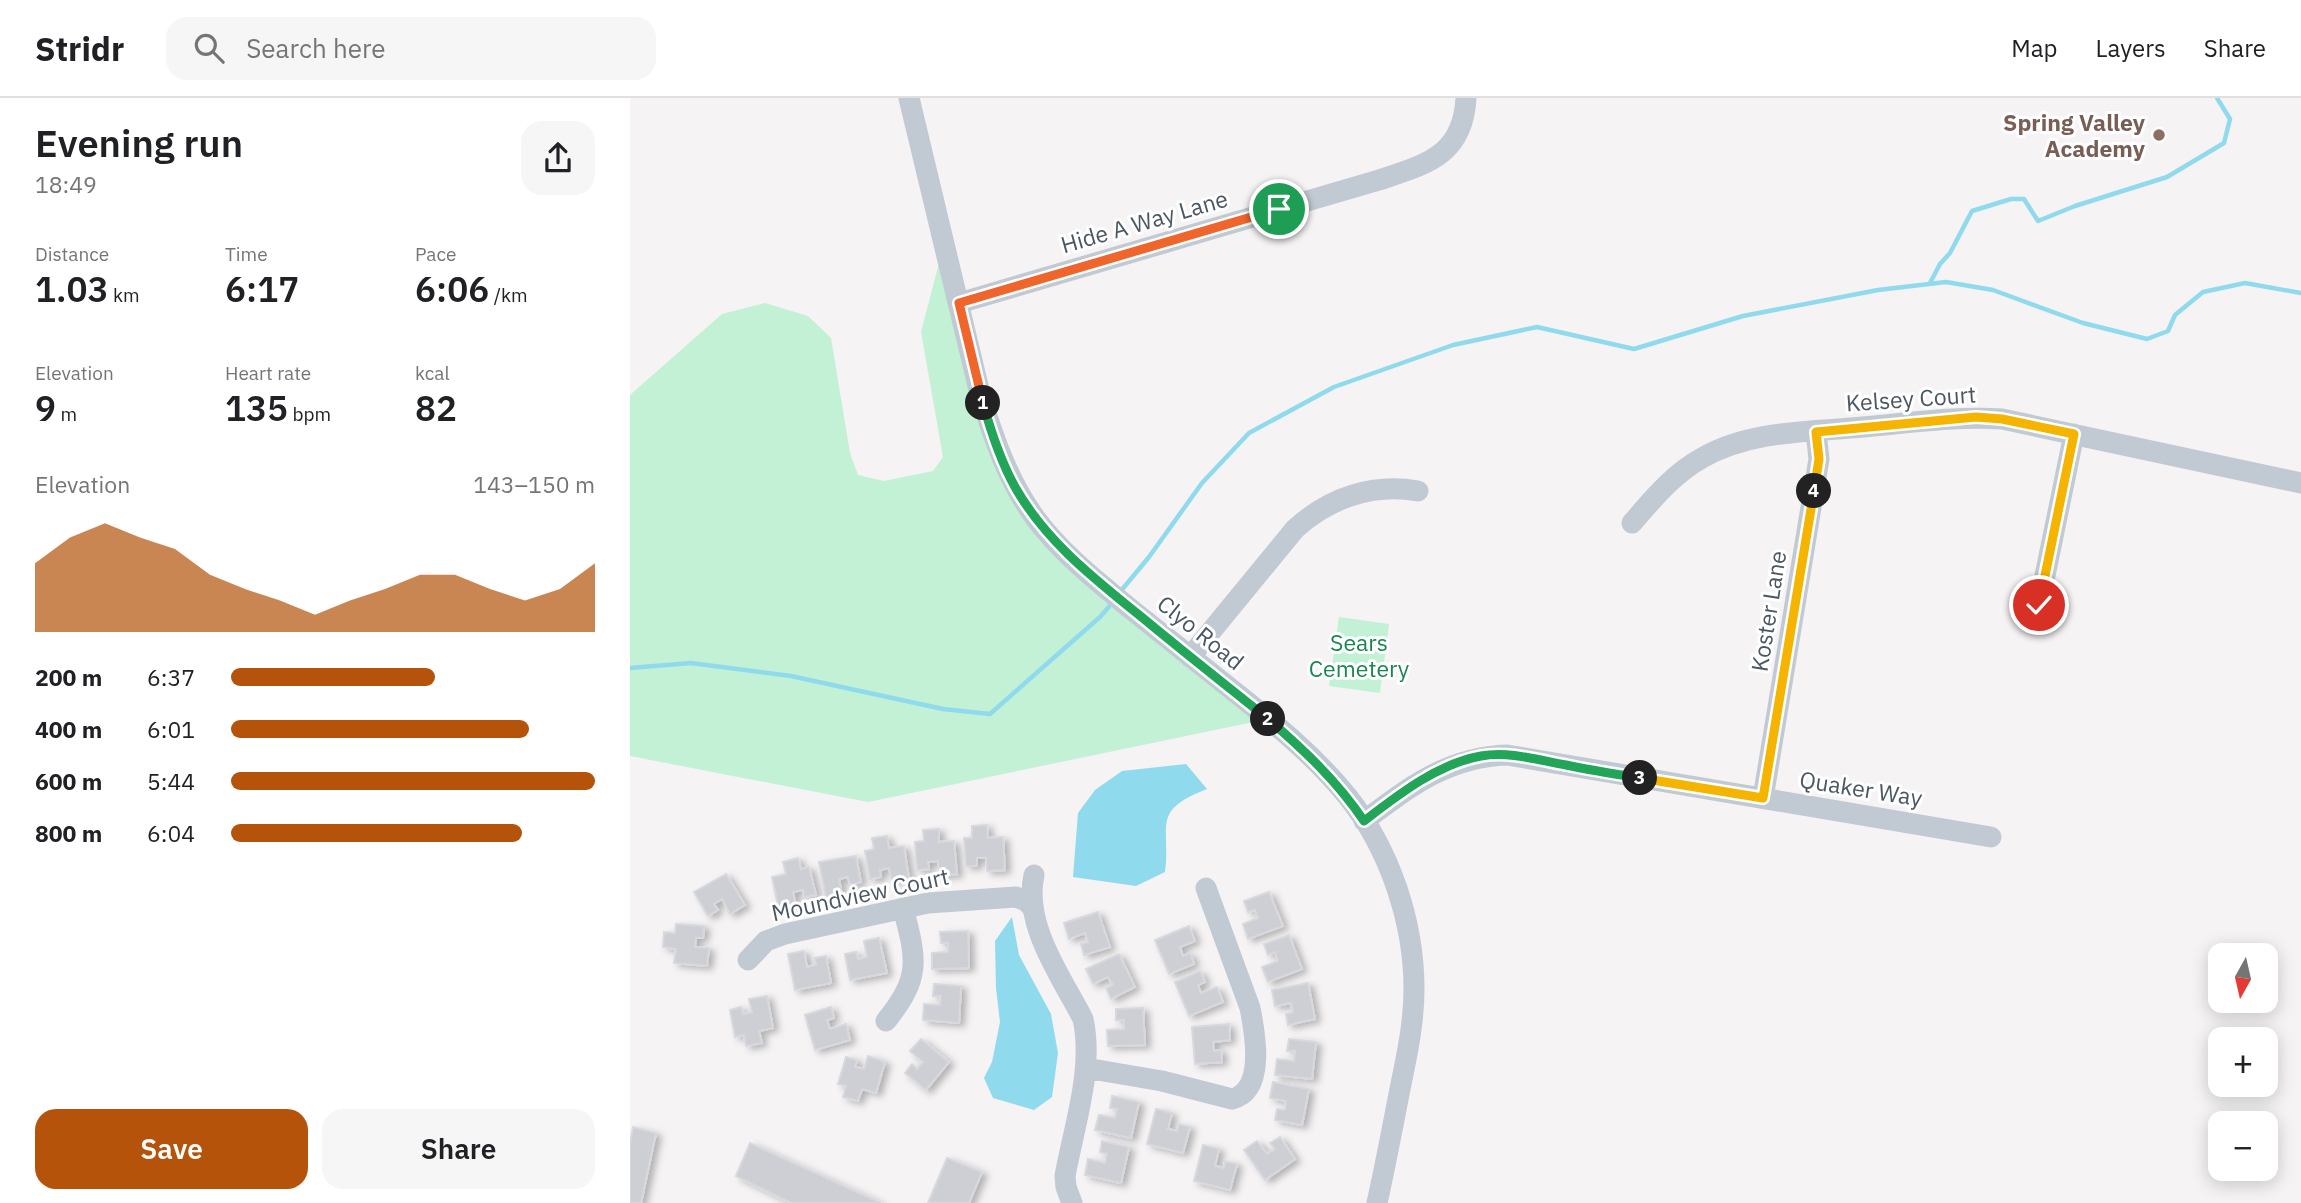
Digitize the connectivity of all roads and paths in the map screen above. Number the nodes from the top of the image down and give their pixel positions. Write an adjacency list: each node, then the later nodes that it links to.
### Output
1 (909, 98): 3 (street, Clyo Road)
2 (1466, 98): 3 (street, Hide A Way Lane)
3 (959, 303): 10 (street, Clyo Road)
4 (1816, 432): 5 (street, Kelsey Court); 8 (street, Kelsey Court); 11 (street, Koster Lane)
5 (2074, 434): 6 (street, Kelsey Court); 9 (street)
6 (2301, 483)
7 (1418, 491): 10 (street)
8 (1632, 523)
9 (2039, 605)
10 (1191, 657): 12 (street, Clyo Road)
11 (1763, 798): 12 (street, Quaker Way); 13 (street, Quaker Way)
12 (1364, 821): 22 (street, Clyo Road)
13 (1992, 837)
14 (1034, 875): 16 (street)
15 (1206, 888): 20 (street)
16 (1031, 906): 17 (street, Moundview Court); 20 (street)
17 (903, 908): 18 (street, Moundview Court); 19 (street)
18 (748, 960)
19 (886, 1021)
20 (1086, 1068): 21 (street)
21 (1072, 1203)
22 (1377, 1203)

